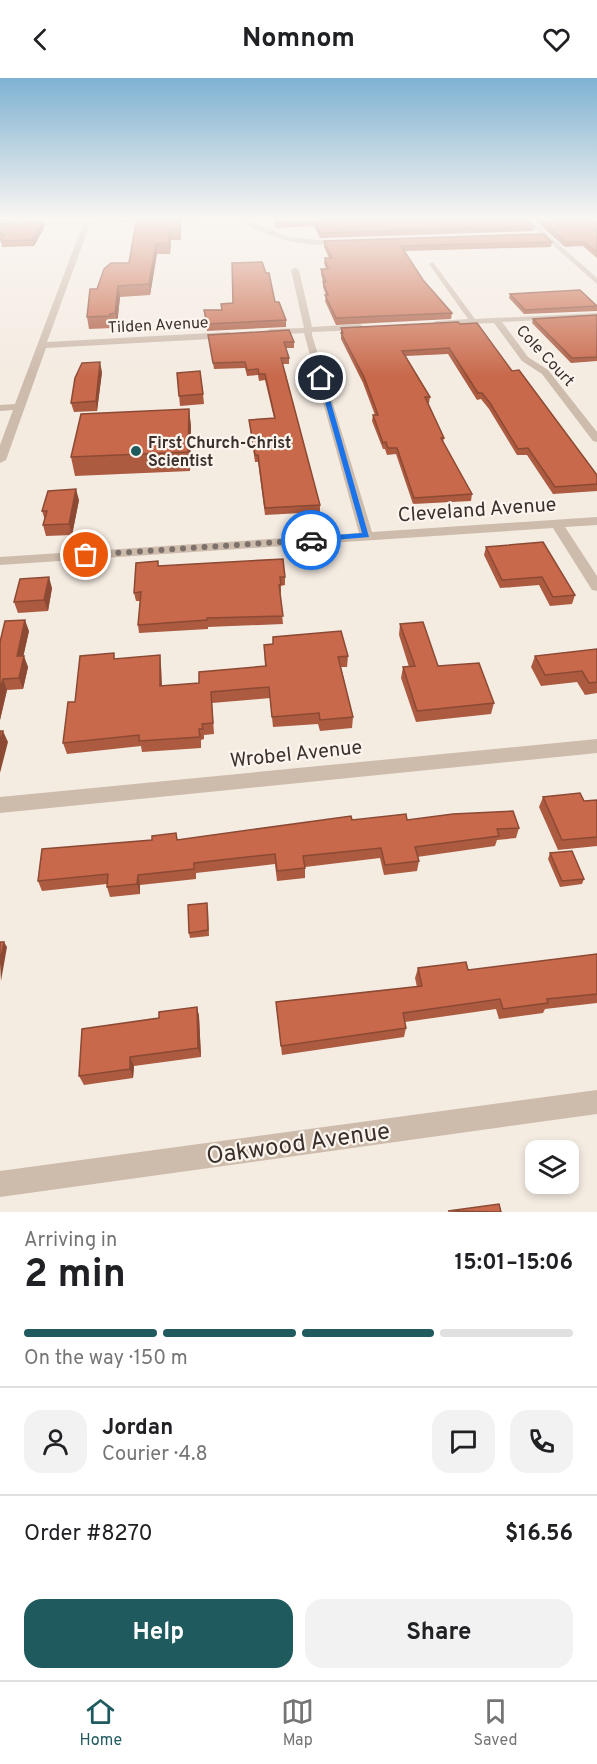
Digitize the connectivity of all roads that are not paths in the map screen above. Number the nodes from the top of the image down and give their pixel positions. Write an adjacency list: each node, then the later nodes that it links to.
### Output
1 (70, 270): 14 (street)
2 (295, 270): 11 (street)
3 (437, 270): 8 (street)
4 (583, 270): 5 (street)
5 (597, 282)
6 (597, 315): 7 (street)
7 (496, 320): 8 (street); 17 (street, Cole Court)
8 (473, 321): 9 (street)
9 (426, 324)
10 (367, 327): 11 (street)
11 (308, 330): 12 (street); 21 (street)
12 (262, 333)
13 (239, 334): 14 (street, Tilden Avenue)
14 (44, 345): 15 (street)
15 (18, 407): 16 (street); 18 (street)
16 (0, 408)
17 (597, 439)
18 (0, 460)
19 (597, 521): 20 (street, Cleveland Avenue)
20 (556, 523): 21 (street, Cleveland Avenue); 23 (street)
21 (366, 536): 22 (street, Cleveland Avenue)
22 (0, 561)
23 (597, 587)
24 (597, 746): 25 (street, Wrobel Avenue)
25 (0, 805)
26 (597, 1102): 27 (street, Oakwood Avenue)
27 (0, 1184)

